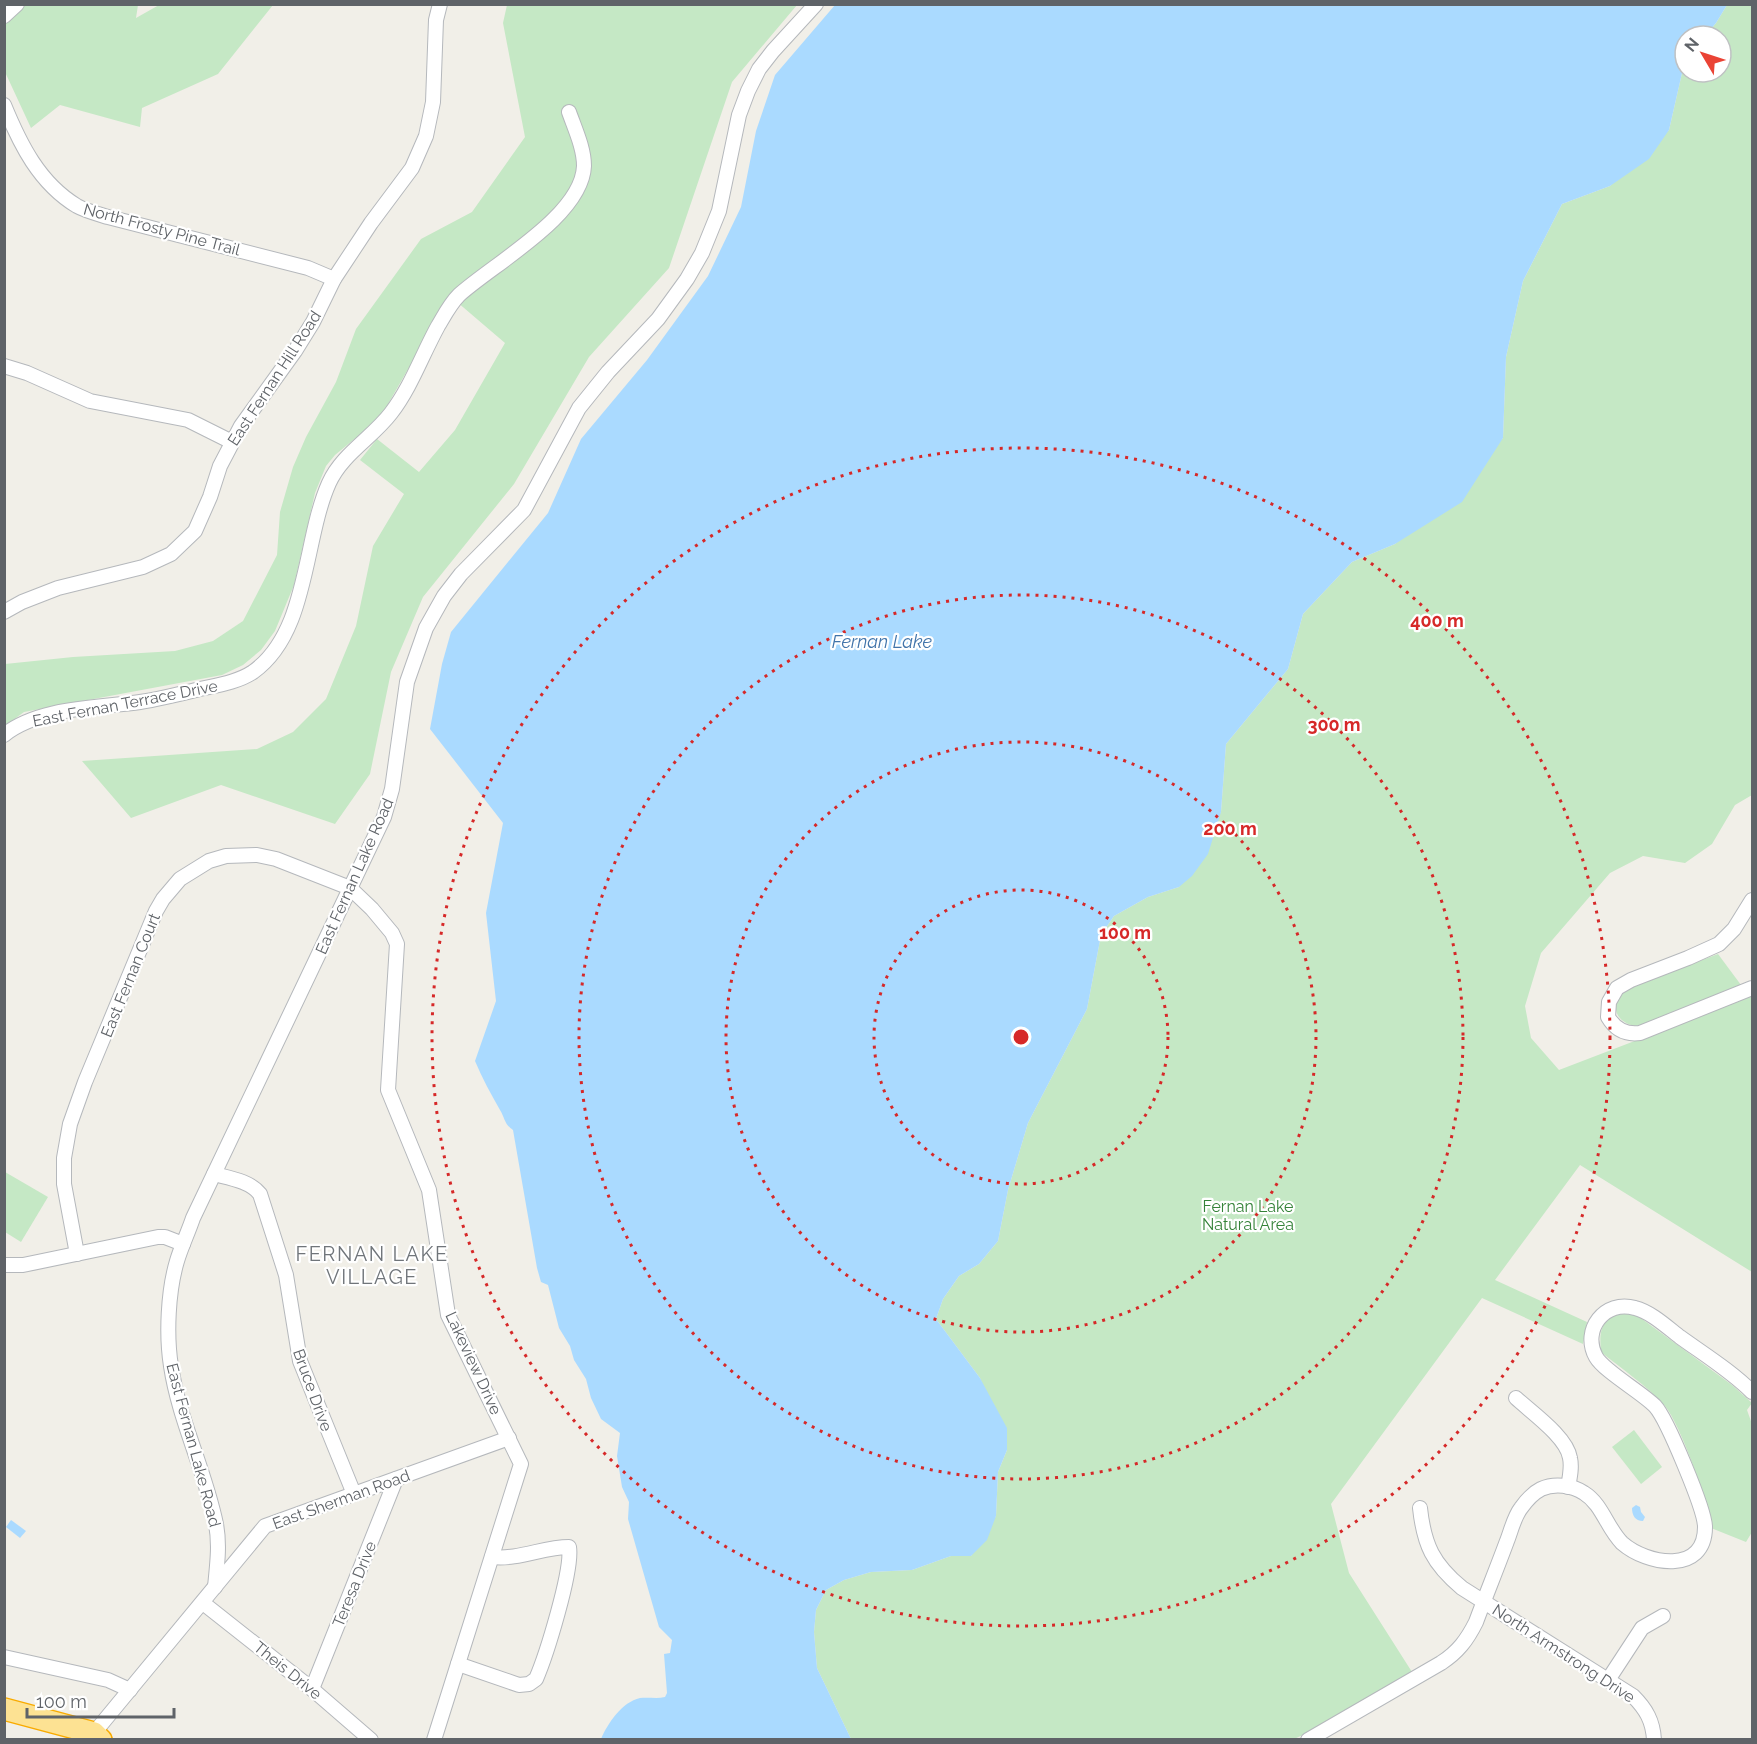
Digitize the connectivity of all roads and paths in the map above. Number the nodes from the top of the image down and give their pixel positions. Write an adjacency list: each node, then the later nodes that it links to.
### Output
1 (16, 4): 4 (street)
2 (440, 4): 7 (street, East Fernan Hill Road)
3 (816, 4): 12 (street, East Fernan Lake Road)
4 (4, 16)
5 (4, 105): 7 (street, North Frosty Pine Trail)
6 (569, 112): 11 (street, East Fernan Terrace Drive)
7 (334, 279): 9 (street, East Fernan Hill Road)
8 (4, 366): 9 (street)
9 (232, 442): 10 (street, East Fernan Hill Road)
10 (4, 612)
11 (4, 735)
12 (351, 888): 15 (street, East Fernan Lake Road); 17 (street, East Fernan Court); 21 (street, Lakeview Drive)
13 (1752, 900): 14 (street)
14 (1752, 988)
15 (214, 1173): 16 (street, East Fernan Lake Road); 24 (street, Bruce Drive)
16 (183, 1244): 17 (street); 27 (street, East Fernan Lake Road)
17 (77, 1254): 18 (street)
18 (4, 1265)
19 (1752, 1392): 23 (street)
20 (1516, 1398): 23 (street)
21 (509, 1438): 22 (street, East Sherman Road); 26 (street, Lakeview Drive)
22 (396, 1479): 24 (street, East Sherman Road); 34 (street, Teresa Drive)
23 (1568, 1487): 28 (street)
24 (354, 1494): 27 (street, East Sherman Road)
25 (1420, 1508): 28 (street, North Armstrong Drive)
26 (492, 1557): 32 (street, Lakeview Drive); 32 (street)
27 (215, 1587): 29 (street, East Sherman Road)
28 (1484, 1600): 33 (street, North Armstrong Drive); 40 (street)
29 (203, 1603): 34 (street, Theis Drive); 35 (street, East Sherman Road)
30 (1663, 1616): 33 (street)
31 (4, 1657): 35 (street)
32 (458, 1664): 39 (street, Lakeview Drive)
33 (1608, 1680): 41 (street, North Armstrong Drive)
34 (312, 1689): 38 (street, Theis Drive)
35 (130, 1690): 37 (street, East Sherman Road)
36 (4, 1709): 37 (highway)
37 (98, 1736)
38 (371, 1740)
39 (434, 1740)
40 (1308, 1740)
41 (1654, 1740)

